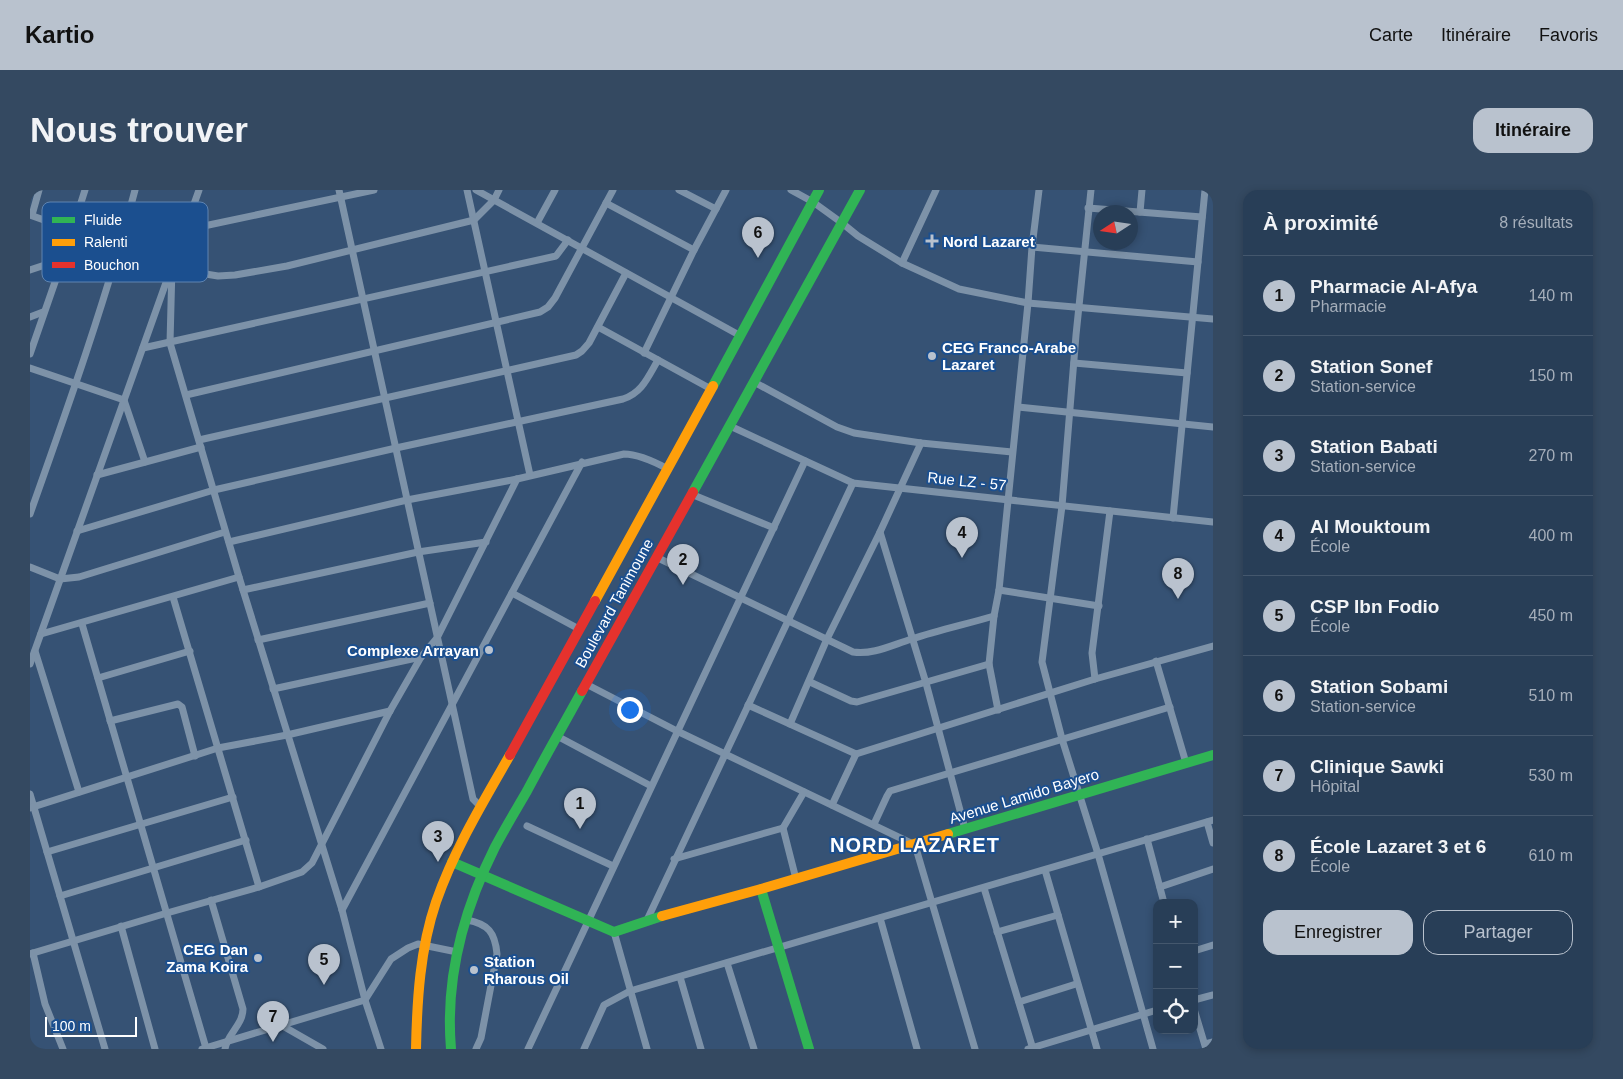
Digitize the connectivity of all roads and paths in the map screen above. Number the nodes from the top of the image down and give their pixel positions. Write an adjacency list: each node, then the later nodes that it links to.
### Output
1 (39, 190): 30 (street)
2 (84, 190): 23 (street)
3 (199, 190): 24 (street)
4 (339, 190): 21 (street)
5 (374, 190): 21 (street)
6 (467, 190): 32 (street)
7 (476, 190): 22 (street)
8 (499, 190): 22 (street)
9 (555, 190): 34 (street)
10 (612, 190): 26 (street)
11 (680, 190): 28 (street)
12 (726, 190): 28 (street)
13 (791, 190): 25 (street)
14 (819, 190): 25 (main road, Boulevard Tanimoune)
15 (860, 190): 33 (main road, Boulevard Tanimoune)
16 (936, 190): 43 (street)
17 (1039, 190): 37 (street)
18 (1091, 190): 27 (street)
19 (1142, 190): 29 (street)
20 (1205, 190): 31 (street)
21 (341, 198): 35 (street); 39 (street)
22 (494, 200): 32 (street); 34 (street)
23 (80, 202)
24 (195, 202)
25 (813, 202): 33 (street); 63 (main road, Boulevard Tanimoune)
26 (606, 203): 38 (street); 40 (street)
27 (1088, 208): 29 (street); 41 (street)
28 (716, 210): 40 (street)
29 (1140, 212): 31 (street)
30 (33, 217)
31 (1202, 218): 42 (street)
32 (474, 220): 39 (street); 46 (street)
33 (842, 223): 43 (street); 74 (main road, Boulevard Tanimoune)
34 (537, 224): 36 (street)
35 (208, 225)
36 (568, 240): 38 (street); 46 (street)
37 (1032, 247): 41 (street); 55 (street)
38 (582, 248): 47 (street); 61 (street)
39 (352, 250): 48 (street); 54 (street)
40 (694, 250): 53 (street)
41 (1083, 252): 42 (street); 56 (street)
42 (1198, 262): 59 (street)
43 (902, 264): 55 (street)
44 (42, 266): 45 (street)
45 (30, 270)
46 (485, 272): 54 (street); 61 (street)
47 (626, 273): 53 (street); 62 (street)
48 (208, 275)
49 (55, 282): 57 (street)
50 (109, 282): 75 (street)
51 (166, 282): 65 (street)
52 (172, 282): 64 (street)
53 (672, 298): 63 (street); 67 (street)
54 (363, 300): 64 (street); 66 (street)
55 (1028, 303): 56 (street); 80 (street)
56 (1078, 307): 59 (street); 70 (street)
57 (44, 312): 58 (street); 68 (street)
58 (30, 316)
59 (1193, 317): 60 (street); 73 (street)
60 (1213, 319)
61 (496, 322): 66 (street); 72 (street)
62 (598, 327): 67 (street); 72 (street)
63 (740, 336): 76 (main road, Boulevard Tanimoune)
64 (170, 343): 65 (street); 77 (street)
65 (143, 348): 79 (street)
66 (374, 350): 77 (street); 78 (street)
67 (644, 353): 69 (street)
68 (30, 354)
69 (658, 360): 76 (street); 82 (street)
70 (1074, 363): 73 (street); 81 (street)
71 (30, 368): 75 (street)
72 (507, 370): 78 (street); 82 (street)
73 (1187, 373): 83 (street)
74 (754, 382): 84 (main road, Boulevard Tanimoune); 87 (street)
75 (77, 383): 79 (street); 105 (street)
76 (711, 388): 93 (main road, Boulevard Tanimoune)
77 (186, 395): 86 (street)
78 (384, 398): 86 (street); 88 (street)
79 (124, 400): 91 (street); 95 (street)
80 (1018, 407): 81 (street); 89 (street)
81 (1070, 413): 83 (street); 103 (street)
82 (518, 421): 88 (street); 94 (street)
83 (1182, 424): 85 (street); 106 (street)
84 (730, 426): 90 (street, Rue LZ - 57); 100 (main road, Boulevard Tanimoune)
85 (1213, 427)
86 (200, 444): 91 (street); 99 (street)
87 (921, 444): 89 (street); 98 (street)
88 (396, 448): 99 (street); 102 (street)
89 (1012, 452): 101 (street)
90 (805, 461): 97 (street, Rue LZ - 57); 108 (street)
91 (145, 462): 95 (street)
92 (582, 462): 93 (street); 94 (street); 121 (street)
93 (668, 469): 130 (main road, Boulevard Tanimoune)
94 (530, 475): 96 (street)
95 (97, 476): 109 (street)
96 (517, 479): 102 (street); 113 (street)
97 (853, 483): 98 (street, Rue LZ - 57); 128 (street)
98 (901, 488): 101 (street, Rue LZ - 57); 111 (street)
99 (214, 490): 109 (street); 110 (street)
100 (691, 494): 108 (street); 115 (main road, Boulevard Tanimoune)
101 (1008, 499): 103 (street, Rue LZ - 57); 120 (street)
102 (407, 500): 112 (street); 114 (street)
103 (1062, 506): 104 (street, Rue LZ - 57); 124 (street)
104 (1110, 511): 106 (street, Rue LZ - 57); 126 (street)
105 (30, 514)
106 (1173, 518): 107 (street, Rue LZ - 57)
107 (1213, 522)
108 (774, 528): 123 (street)
109 (77, 531): 118 (street)
110 (225, 532): 112 (street); 118 (street)
111 (880, 532): 133 (street); 134 (street)
112 (229, 542): 117 (street)
113 (486, 542): 114 (street); 132 (street)
114 (418, 552): 119 (street); 125 (street)
115 (656, 557): 123 (street); 147 (main road, Boulevard Tanimoune)
116 (30, 567): 118 (street)
117 (238, 578): 119 (street); 122 (street)
118 (60, 579): 131 (street)
119 (243, 590): 135 (street)
120 (999, 590): 124 (street); 127 (street)
121 (512, 593): 130 (street); 150 (street)
122 (174, 597): 129 (street); 138 (street)
123 (741, 598): 128 (street); 158 (street)
124 (1050, 598): 126 (street); 149 (street)
125 (430, 603): 132 (street); 135 (street)
126 (1098, 606): 144 (street)
127 (994, 616): 133 (street); 142 (street)
128 (787, 620): 134 (street); 151 (street)
129 (82, 624): 131 (street); 143 (street)
130 (579, 629): 178 (main road, Boulevard Tanimoune)
131 (41, 634): 137 (street)
132 (437, 638): 139 (street); 150 (street)
133 (913, 638): 134 (street); 146 (street)
134 (828, 639): 145 (street)
135 (258, 640): 148 (street)
136 (1213, 646): 140 (street)
137 (35, 651): 141 (street); 171 (street)
138 (190, 651): 143 (street); 162 (street)
139 (420, 657): 148 (street); 154 (street)
140 (1156, 661): 144 (street); 152 (street)
141 (30, 664)
142 (989, 664): 146 (street); 153 (street)
143 (98, 678): 155 (street)
144 (1095, 679): 149 (street)
145 (810, 682): 146 (street); 156 (street)
146 (926, 683): 157 (street)
147 (586, 684): 158 (street); 160 (main road, Boulevard Tanimoune)
148 (273, 689): 159 (street)
149 (1049, 693): 153 (street); 161 (street)
150 (452, 705): 178 (street); 208 (street)
151 (748, 705): 156 (street); 163 (street)
152 (1170, 707): 161 (street); 167 (street)
153 (998, 710): 157 (street)
154 (390, 712): 159 (street); 189 (street)
155 (110, 721): 166 (street); 169 (street)
156 (790, 724): 164 (street)
157 (938, 728): 164 (street); 168 (street)
158 (677, 731): 163 (street); 170 (street)
159 (287, 735): 162 (street); 189 (street)
160 (557, 736): 170 (street); 198 (main road, Boulevard Tanimoune)
161 (1062, 739): 168 (street); 174 (street)
162 (218, 748): 166 (street); 175 (street)
163 (725, 754): 172 (street); 192 (street)
164 (856, 754): 176 (street)
165 (1213, 755): 167 (main road, Avenue Lamido Bayero)
166 (195, 756): 169 (street)
167 (1186, 763): 174 (main road, Avenue Lamido Bayero)
168 (950, 772): 180 (street); 184 (street)
169 (127, 778): 171 (street); 181 (street)
170 (651, 786): 194 (street)
171 (79, 792): 177 (street)
172 (804, 792): 176 (street); 183 (street)
173 (30, 794): 177 (street)
174 (1078, 795): 184 (main road, Avenue Lamido Bayero); 191 (street)
175 (233, 797): 181 (street); 186 (street)
176 (832, 805): 180 (street)
177 (32, 807): 190 (street)
178 (481, 807): 193 (main road, Boulevard Tanimoune)
179 (1210, 821): 185 (street); 187 (street)
180 (874, 824): 188 (street)
181 (141, 825): 190 (street); 195 (street)
182 (527, 826): 194 (street)
183 (783, 828): 192 (street); 199 (street)
184 (965, 828): 188 (main road, Avenue Lamido Bayero)
185 (1147, 839): 191 (street); 201 (street)
186 (246, 840): 195 (street); 200 (street)
187 (1213, 843)
188 (915, 845): 199 (main road, Avenue Lamido Bayero); 207 (street)
189 (321, 846): 200 (street); 208 (street)
190 (47, 852): 204 (street)
191 (1098, 854): 197 (street); 234 (street)
192 (674, 859): 213 (street)
193 (452, 862): 198 (main road); 219 (main road, Boulevard Tanimoune)
194 (613, 866): 214 (street)
195 (154, 868): 204 (street); 209 (street)
196 (1213, 868): 201 (street)
197 (1044, 870): 202 (street); 210 (street)
198 (482, 876): 212 (main road, Boulevard Tanimoune); 214 (main road)
199 (796, 879): 203 (main road, Avenue Lamido Bayero)
200 (259, 887): 206 (street)
201 (1160, 887): 205 (street)
202 (984, 888): 207 (street); 217 (street)
203 (761, 889): 213 (main road, Avenue Lamido Bayero); 221 (main road)
204 (60, 896): 218 (street)
205 (1163, 899)
206 (211, 900): 209 (street); 239 (street)
207 (932, 903): 211 (street); 257 (street)
208 (342, 910): 231 (street)
209 (167, 913): 215 (street); 241 (street)
210 (1058, 915): 217 (street); 227 (street)
211 (880, 918): 221 (street); 256 (street)
212 (467, 920): 223 (main road, Boulevard Tanimoune); 249 (street)
213 (646, 920): 216 (main road, Avenue Lamido Bayero)
214 (588, 922): 216 (main road); 250 (street)
215 (121, 926): 218 (street); 244 (street)
216 (614, 932): 228 (street)
217 (997, 932): 232 (street)
218 (74, 941): 224 (street); 243 (street)
219 (426, 945): 223 (street); 231 (street); 247 (main road, Boulevard Tanimoune)
220 (1213, 945): 222 (street)
221 (779, 948): 225 (street); 255 (main road)
222 (1198, 950)
223 (457, 952): 248 (main road, Boulevard Tanimoune)
224 (31, 953): 242 (street)
225 (727, 963): 226 (street); 254 (street)
226 (680, 977): 228 (street); 253 (street)
227 (1076, 984): 232 (street); 237 (street)
228 (630, 992): 251 (street); 252 (street)
229 (1213, 995): 230 (street)
230 (1198, 999)
231 (365, 1000): 236 (street); 246 (street)
232 (1019, 1002): 258 (street)
233 (1153, 1011): 234 (street)
234 (1143, 1014): 237 (street); 260 (street)
235 (1198, 1023): 240 (street)
236 (281, 1025): 239 (street); 245 (street)
237 (1091, 1029): 258 (street); 259 (street)
238 (1213, 1042): 240 (street)
239 (225, 1045): 241 (street)
240 (1205, 1047)
241 (204, 1048)
242 (63, 1049)
243 (105, 1049)
244 (155, 1049)
245 (323, 1049)
246 (381, 1049)
247 (416, 1049)
248 (451, 1049)
249 (476, 1049)
250 (528, 1049)
251 (584, 1049)
252 (647, 1049)
253 (701, 1049)
254 (754, 1049)
255 (809, 1049)
256 (917, 1049)
257 (975, 1049)
258 (1031, 1049)
259 (1096, 1049)
260 (1153, 1049)

